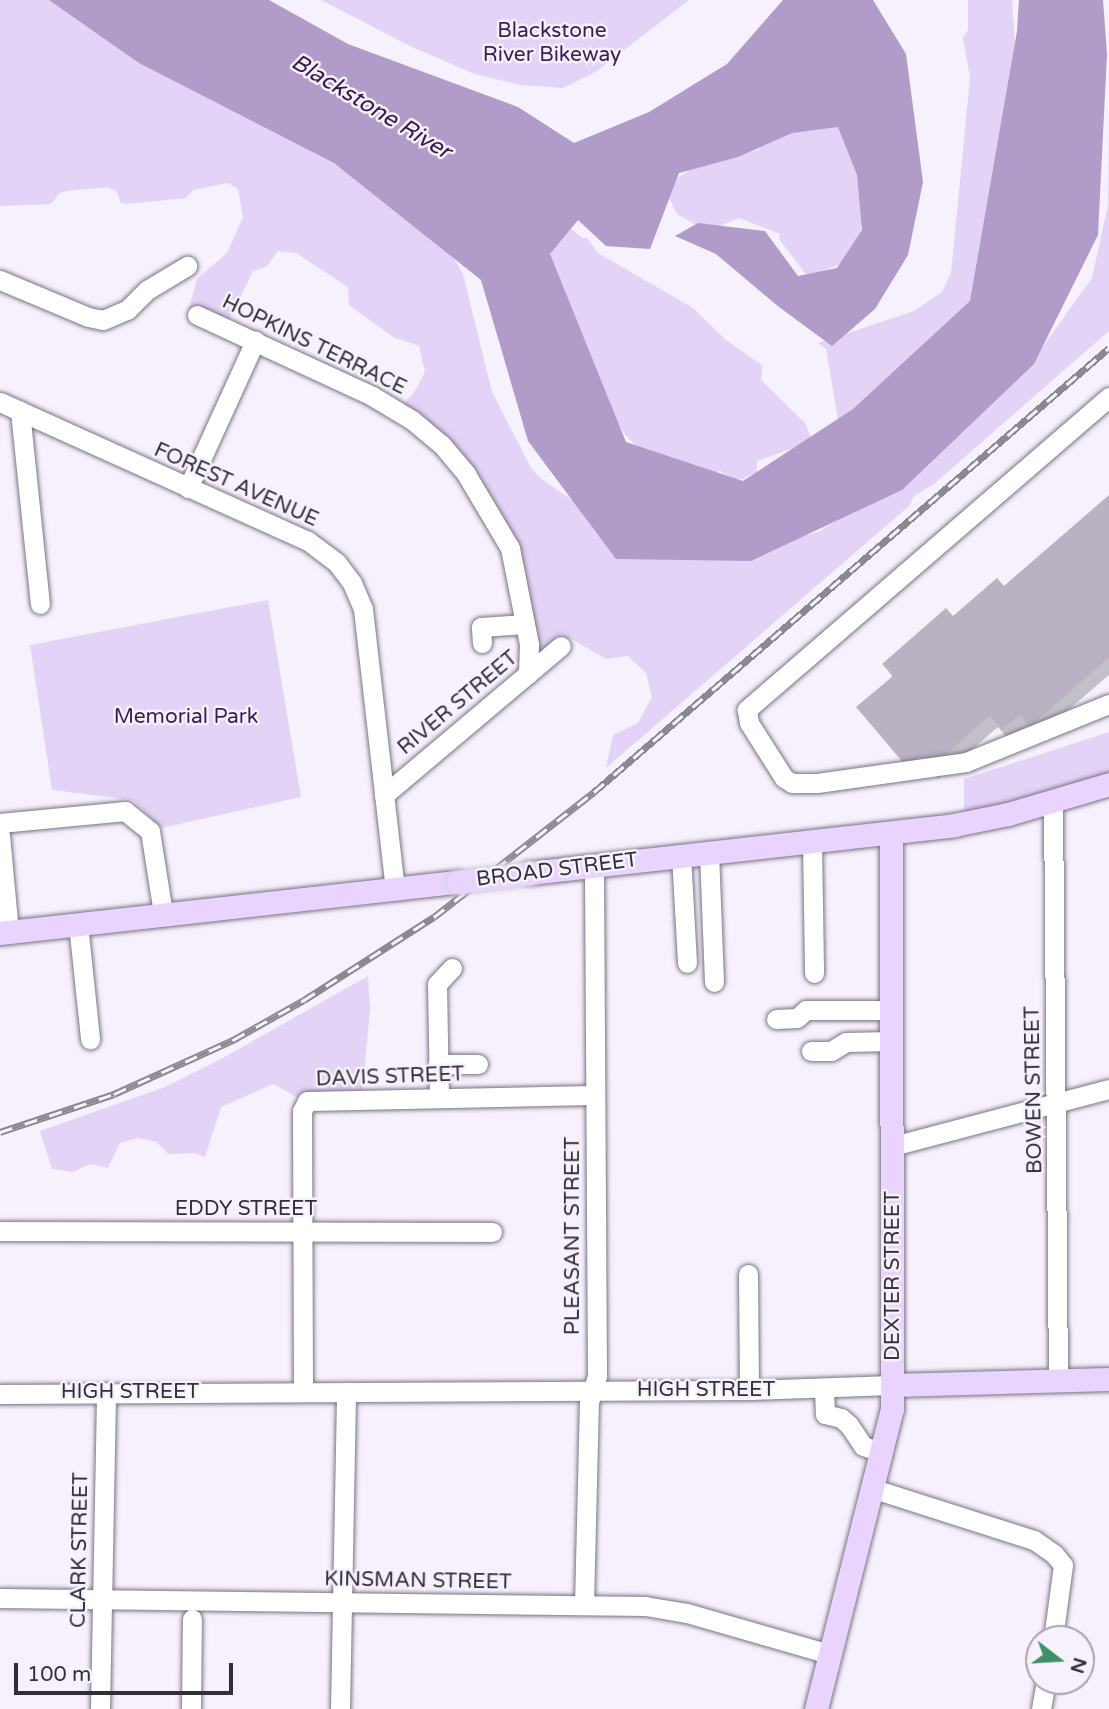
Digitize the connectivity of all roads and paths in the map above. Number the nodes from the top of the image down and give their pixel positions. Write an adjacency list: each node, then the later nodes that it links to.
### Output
1 (187, 266): 2 (street)
2 (0, 279)
3 (197, 315): 4 (street, HOPKINS TERRACE)
4 (255, 341): 8 (street); 10 (street, HOPKINS TERRACE)
5 (1109, 397): 14 (street)
6 (0, 402): 7 (street, FOREST AVENUE)
7 (20, 411): 8 (street, FOREST AVENUE); 9 (street)
8 (188, 488): 16 (street, FOREST AVENUE)
9 (40, 604)
10 (525, 624): 11 (street); 13 (street, HOPKINS TERRACE)
11 (482, 643)
12 (561, 646): 13 (street, RIVER STREET)
13 (528, 674): 16 (street, RIVER STREET)
14 (1109, 704)
15 (1109, 784): 17 (main road, BROAD STREET)
16 (384, 795): 25 (street, FOREST AVENUE)
17 (1053, 800): 19 (main road, BROAD STREET); 43 (street, BOWEN STREET)
18 (0, 823): 26 (street)
19 (891, 833): 21 (main road, BROAD STREET); 33 (main road, DEXTER STREET)
20 (0, 835): 28 (street)
21 (812, 841): 22 (main road, BROAD STREET); 31 (street)
22 (709, 852): 23 (main road, BROAD STREET); 32 (street)
23 (681, 855): 24 (main road, BROAD STREET); 29 (street)
24 (594, 865): 25 (main road, BROAD STREET, bridge); 41 (street, PLEASANT STREET)
25 (395, 888): 26 (main road, BROAD STREET)
26 (163, 913): 27 (main road, BROAD STREET)
27 (78, 924): 28 (main road, BROAD STREET); 35 (street)
28 (5, 933)
29 (687, 962)
30 (452, 968): 39 (street)
31 (814, 973)
32 (714, 982)
33 (892, 1010): 34 (street); 36 (main road, DEXTER STREET)
34 (776, 1019)
35 (90, 1038)
36 (892, 1041): 37 (street); 44 (main road, DEXTER STREET)
37 (811, 1051)
38 (478, 1063): 39 (street)
39 (438, 1064): 42 (street)
40 (1109, 1088): 43 (street)
41 (595, 1094): 42 (street, DAVIS STREET); 53 (street, PLEASANT STREET)
42 (439, 1097): 46 (street, DAVIS STREET)
43 (1057, 1103): 44 (street); 50 (street, BOWEN STREET)
44 (893, 1146): 51 (main road, DEXTER STREET)
45 (0, 1231): 46 (street, EDDY STREET)
46 (304, 1232): 47 (street, EDDY STREET); 55 (street, DAVIS STREET)
47 (492, 1232)
48 (748, 1274): 54 (street)
49 (1109, 1379): 50 (main road, HIGH STREET)
50 (1058, 1380): 51 (main road, HIGH STREET)
51 (892, 1385): 52 (street, HIGH STREET); 59 (main road, DEXTER STREET)
52 (824, 1388): 54 (street, HIGH STREET); 59 (street)
53 (591, 1390): 54 (street, HIGH STREET); 57 (street, HIGH STREET); 64 (street, PLEASANT STREET)
54 (749, 1390)
55 (303, 1391): 56 (street, HIGH STREET); 57 (street, HIGH STREET)
56 (106, 1392): 58 (street, HIGH STREET); 62 (street, CLARK STREET)
57 (345, 1392): 63 (street)
58 (0, 1394)
59 (882, 1452): 60 (main road, DEXTER STREET)
60 (874, 1489): 66 (street); 67 (main road, DEXTER STREET)
61 (0, 1598): 62 (street, KINSMAN STREET)
62 (102, 1600): 63 (street, KINSMAN STREET); 68 (street, CLARK STREET)
63 (342, 1602): 64 (street, KINSMAN STREET); 70 (street)
64 (584, 1605): 67 (street, KINSMAN STREET)
65 (192, 1619): 69 (street)
66 (1055, 1625)
67 (830, 1654): 71 (main road, DEXTER STREET)
68 (100, 1709)
69 (191, 1709)
70 (340, 1709)
71 (816, 1709)

